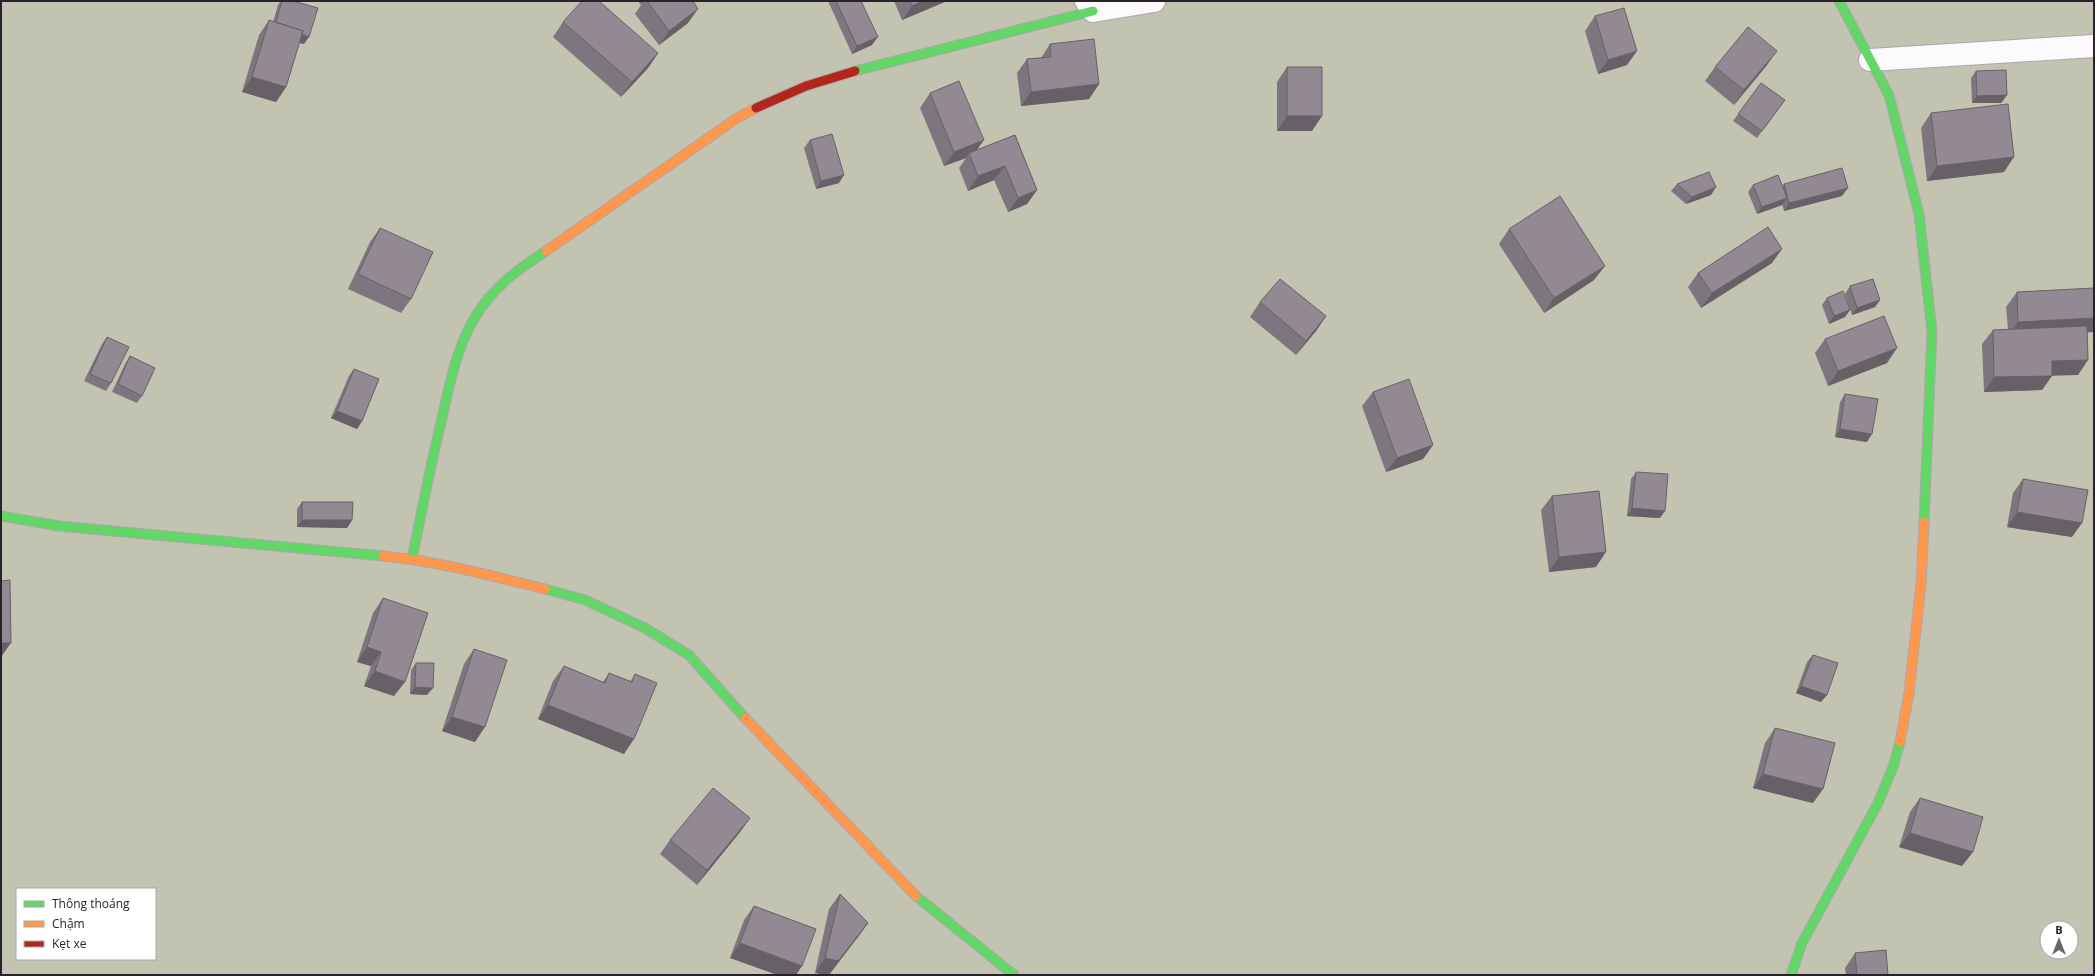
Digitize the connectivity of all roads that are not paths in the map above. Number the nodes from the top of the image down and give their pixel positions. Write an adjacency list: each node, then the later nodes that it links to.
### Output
1 (1154, 1): 3 (street)
2 (1839, 1): 5 (street)
3 (1089, 6): 7 (street)
4 (2094, 46): 5 (street)
5 (1870, 60): 9 (street)
6 (1, 516): 7 (street)
7 (412, 559): 8 (street)
8 (1014, 975)
9 (1791, 975)

